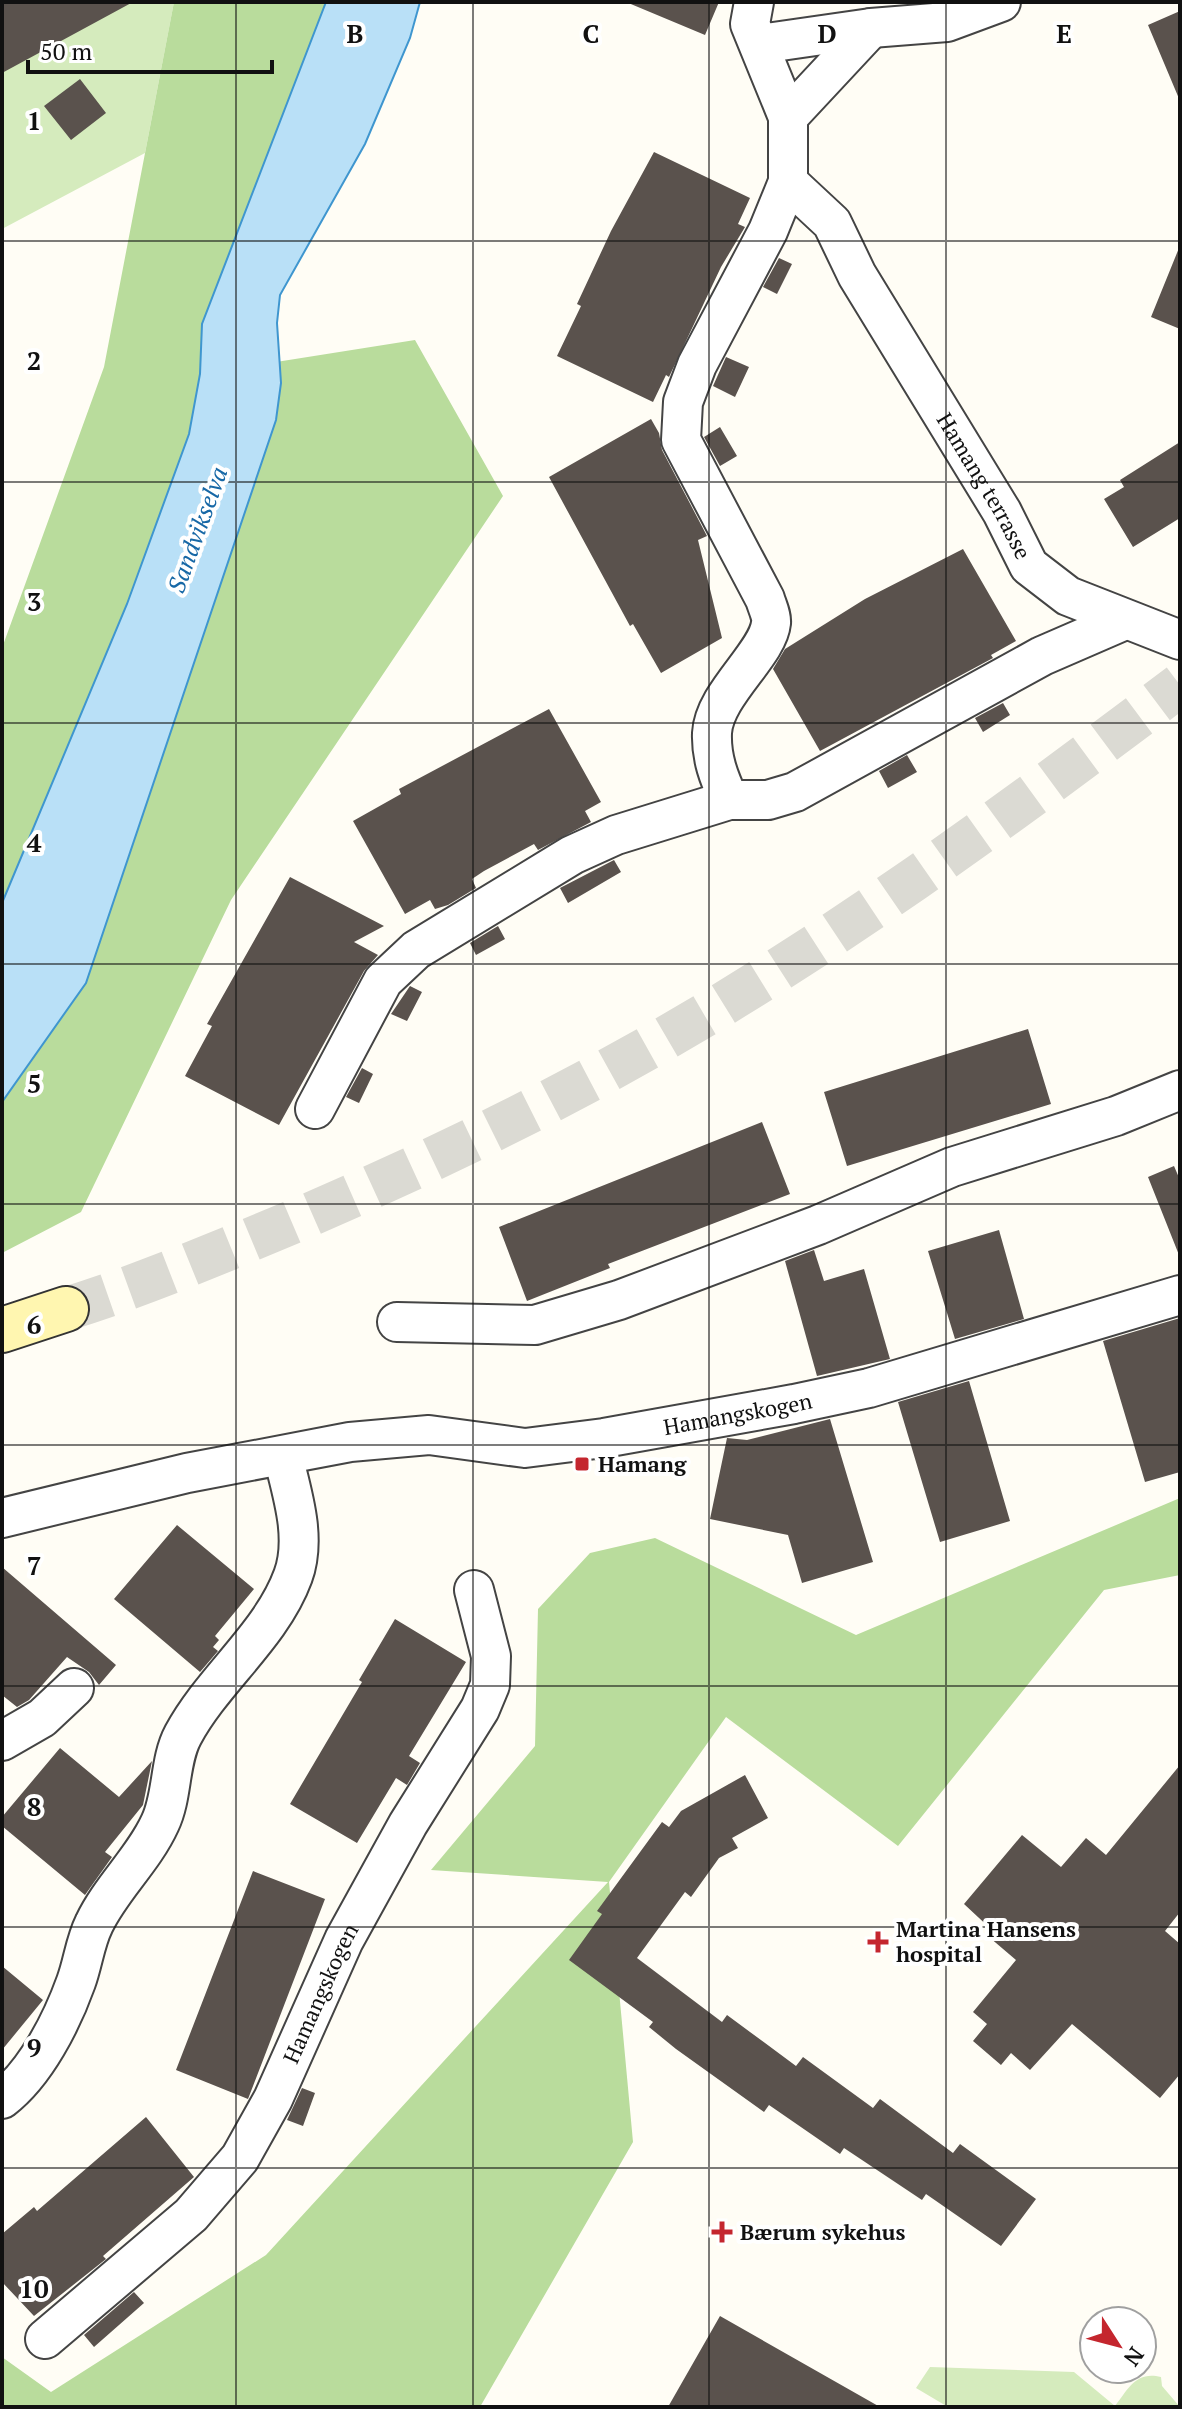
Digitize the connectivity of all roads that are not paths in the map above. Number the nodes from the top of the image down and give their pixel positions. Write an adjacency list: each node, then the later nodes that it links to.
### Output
1 (754, 2): 4 (street)
2 (1001, 2): 3 (street)
3 (871, 28): 4 (street); 5 (street)
4 (760, 44): 5 (street)
5 (788, 117): 6 (street)
6 (788, 182): 7 (street, Hamang terrasse); 9 (street)
7 (1125, 620): 8 (street, Hamang terrasse); 9 (street)
8 (1180, 640)
9 (729, 800): 11 (street)
10 (1180, 1090): 14 (street)
11 (315, 1109)
12 (1180, 1295): 16 (street, Hamangskogen)
13 (66, 1309): 15 (main road)
14 (397, 1322)
15 (2, 1330)
16 (283, 1456): 17 (street, Hamangskogen); 21 (street)
17 (2, 1518)
18 (474, 1590): 22 (street, Hamangskogen)
19 (74, 1688): 20 (street)
20 (2, 1741)
21 (2, 2099)
22 (45, 2339)

